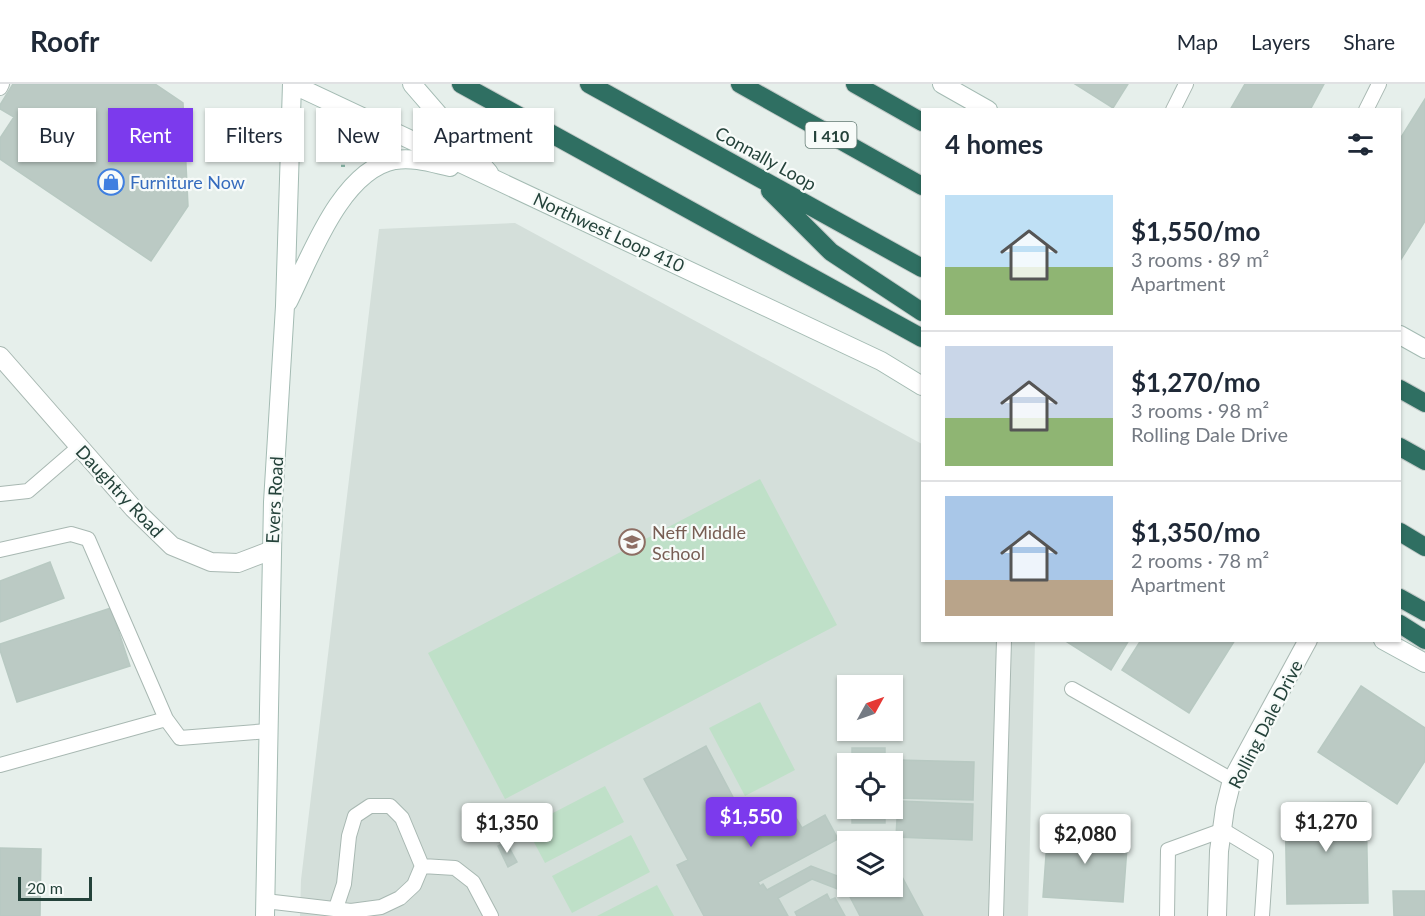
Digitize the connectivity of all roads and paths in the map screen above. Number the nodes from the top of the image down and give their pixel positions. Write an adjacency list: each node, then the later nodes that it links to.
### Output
1 (292, 84): 17 (main road, Northwest Loop 410); 20 (main road, Evers Road)
2 (412, 84): 17 (main road)
3 (461, 84): 23 (highway)
4 (589, 84): 16 (highway, Connally Loop)
5 (740, 84): 18 (highway, I 410)
6 (855, 84): 13 (highway)
7 (942, 84): 10 (main road)
8 (1186, 84): 11 (lane)
9 (1379, 84): 12 (lane)
10 (984, 108)
11 (1174, 108)
12 (1367, 108)
13 (921, 121)
14 (343, 162): 15 (path)
15 (343, 169)
16 (757, 176): 19 (highway, Connally Loop); 21 (highway)
17 (492, 177): 20 (main road); 26 (main road, Northwest Loop 410)
18 (921, 185)
19 (921, 267)
20 (285, 306): 38 (main road, Evers Road)
21 (921, 311)
22 (1401, 336): 24 (main road)
23 (921, 337)
24 (1425, 350)
25 (0, 356): 29 (main road, Daughtry Road)
26 (921, 385)
27 (1401, 390): 28 (highway)
28 (1425, 403)
29 (80, 447): 34 (lane); 38 (main road, Daughtry Road)
30 (1401, 448): 32 (highway)
31 (1401, 449): 33 (highway)
32 (1425, 456)
33 (1425, 462)
34 (0, 494)
35 (1401, 533): 36 (highway)
36 (1425, 547)
37 (0, 550): 48 (lane)
38 (272, 550): 49 (main road, Evers Road)
39 (1401, 599): 40 (highway)
40 (1425, 612)
41 (1401, 625): 42 (highway)
42 (1425, 640)
43 (1004, 642): 57 (lane)
44 (1307, 642): 51 (main road, Rolling Dale Drive)
45 (1387, 642): 46 (main road)
46 (1425, 663)
47 (1072, 689): 51 (lane)
48 (166, 719): 49 (lane); 50 (lane)
49 (268, 731): 55 (main road, Evers Road)
50 (0, 765)
51 (1232, 780): 52 (main road, Rolling Dale Drive)
52 (1222, 830): 58 (lane); 59 (main road, Rolling Dale Drive); 60 (lane)
53 (422, 866): 54 (lane); 54 (lane); 56 (lane)
54 (336, 908): 55 (lane)
55 (265, 909)
56 (490, 916)
57 (996, 916)
58 (1167, 916)
59 (1216, 916)
60 (1262, 916)

